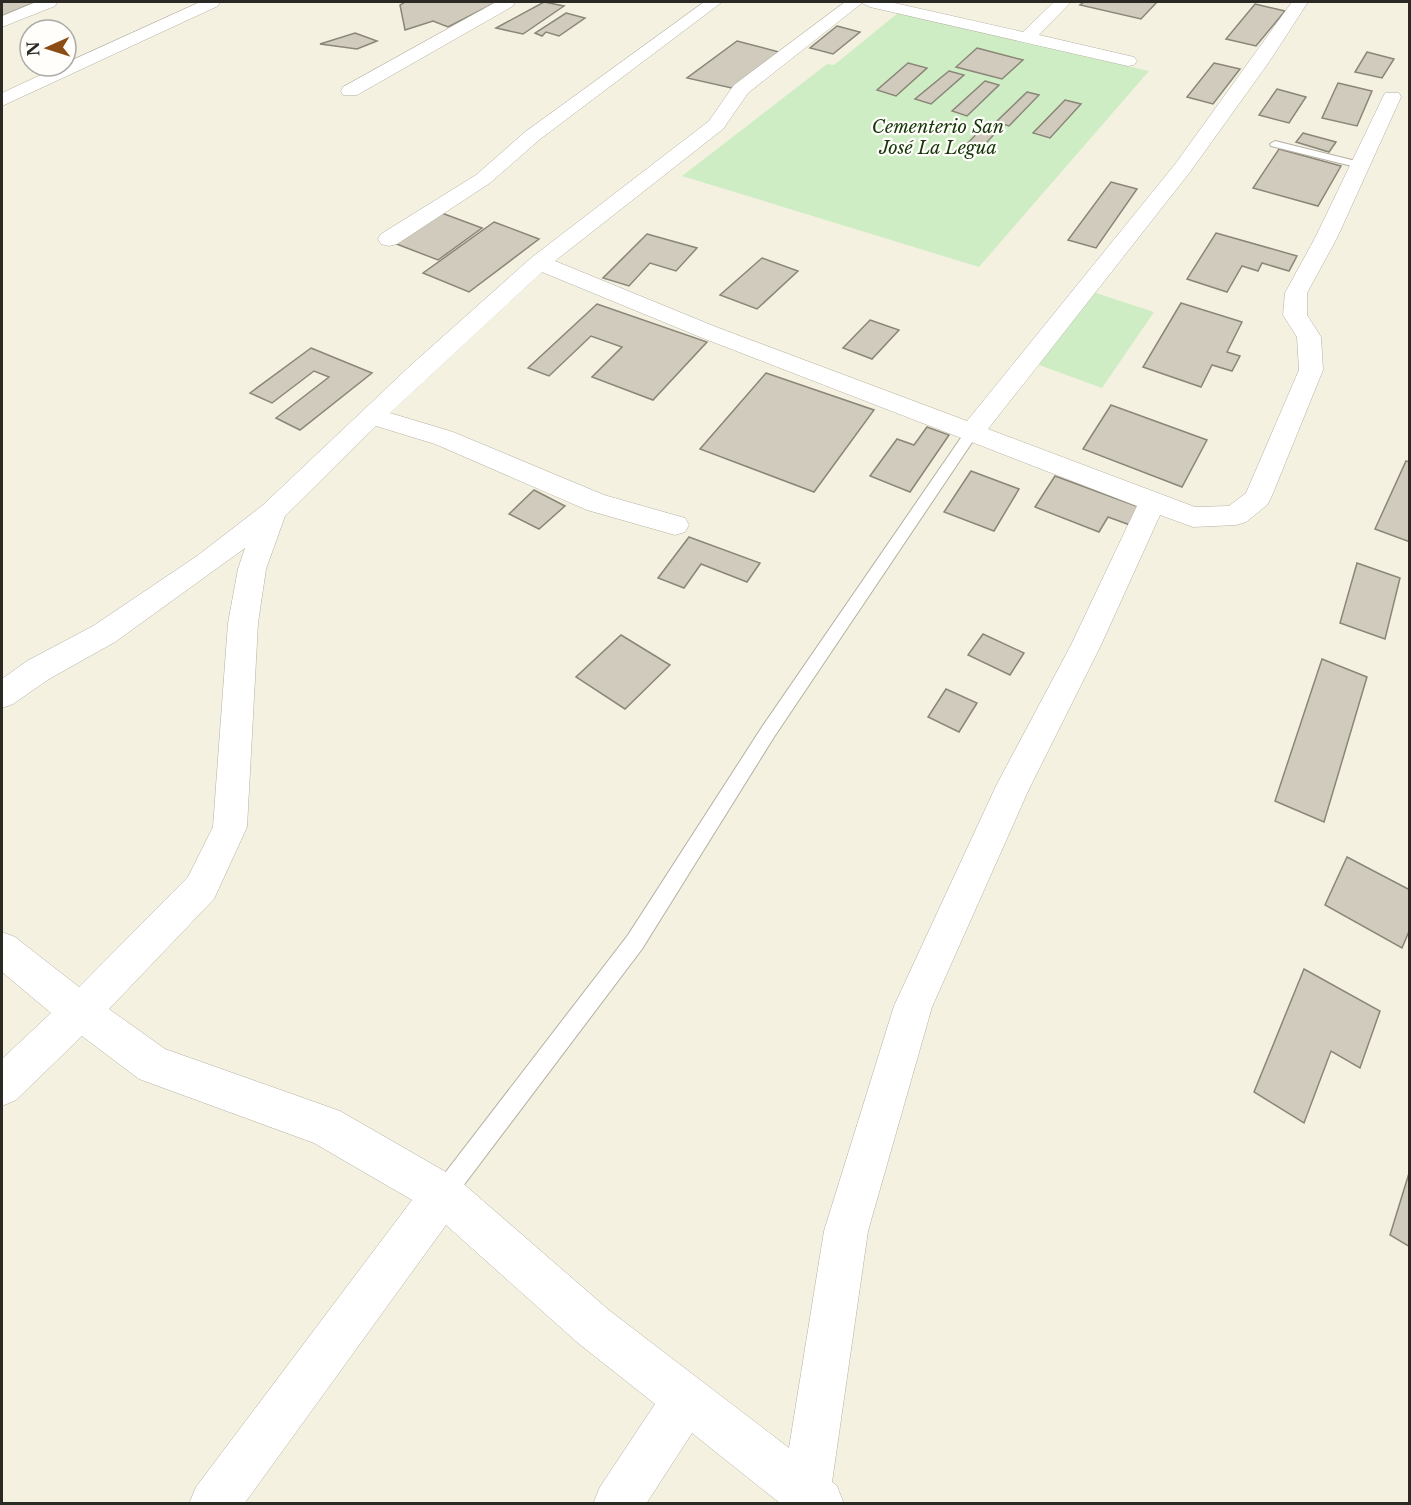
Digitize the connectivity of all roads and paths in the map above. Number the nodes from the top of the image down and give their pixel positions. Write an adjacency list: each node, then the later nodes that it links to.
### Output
1 (49, 2): 9 (street)
2 (212, 2): 14 (street)
3 (507, 2): 12 (street)
4 (714, 2): 17 (street)
5 (855, 2): 18 (street)
6 (870, 2): 10 (street)
7 (1063, 2): 10 (street)
8 (1300, 2): 20 (street)
9 (2, 22)
10 (1028, 37): 11 (street)
11 (1128, 61)
12 (350, 91)
13 (1392, 98): 16 (street)
14 (2, 100)
15 (1275, 144): 16 (lane)
16 (1360, 165): 21 (street)
17 (389, 239)
18 (539, 263): 19 (street); 20 (street)
19 (372, 416): 22 (street); 23 (street)
20 (972, 432): 21 (street); 28 (lane)
21 (1153, 501): 30 (street)
22 (273, 512): 24 (street); 26 (street)
23 (675, 525)
24 (2, 695)
25 (2, 949): 26 (street)
26 (81, 1011): 27 (street); 28 (street)
27 (2, 1086)
28 (443, 1194): 29 (street); 31 (street)
29 (687, 1399): 30 (street); 32 (street)
30 (813, 1498)
31 (213, 1503)
32 (617, 1503)

